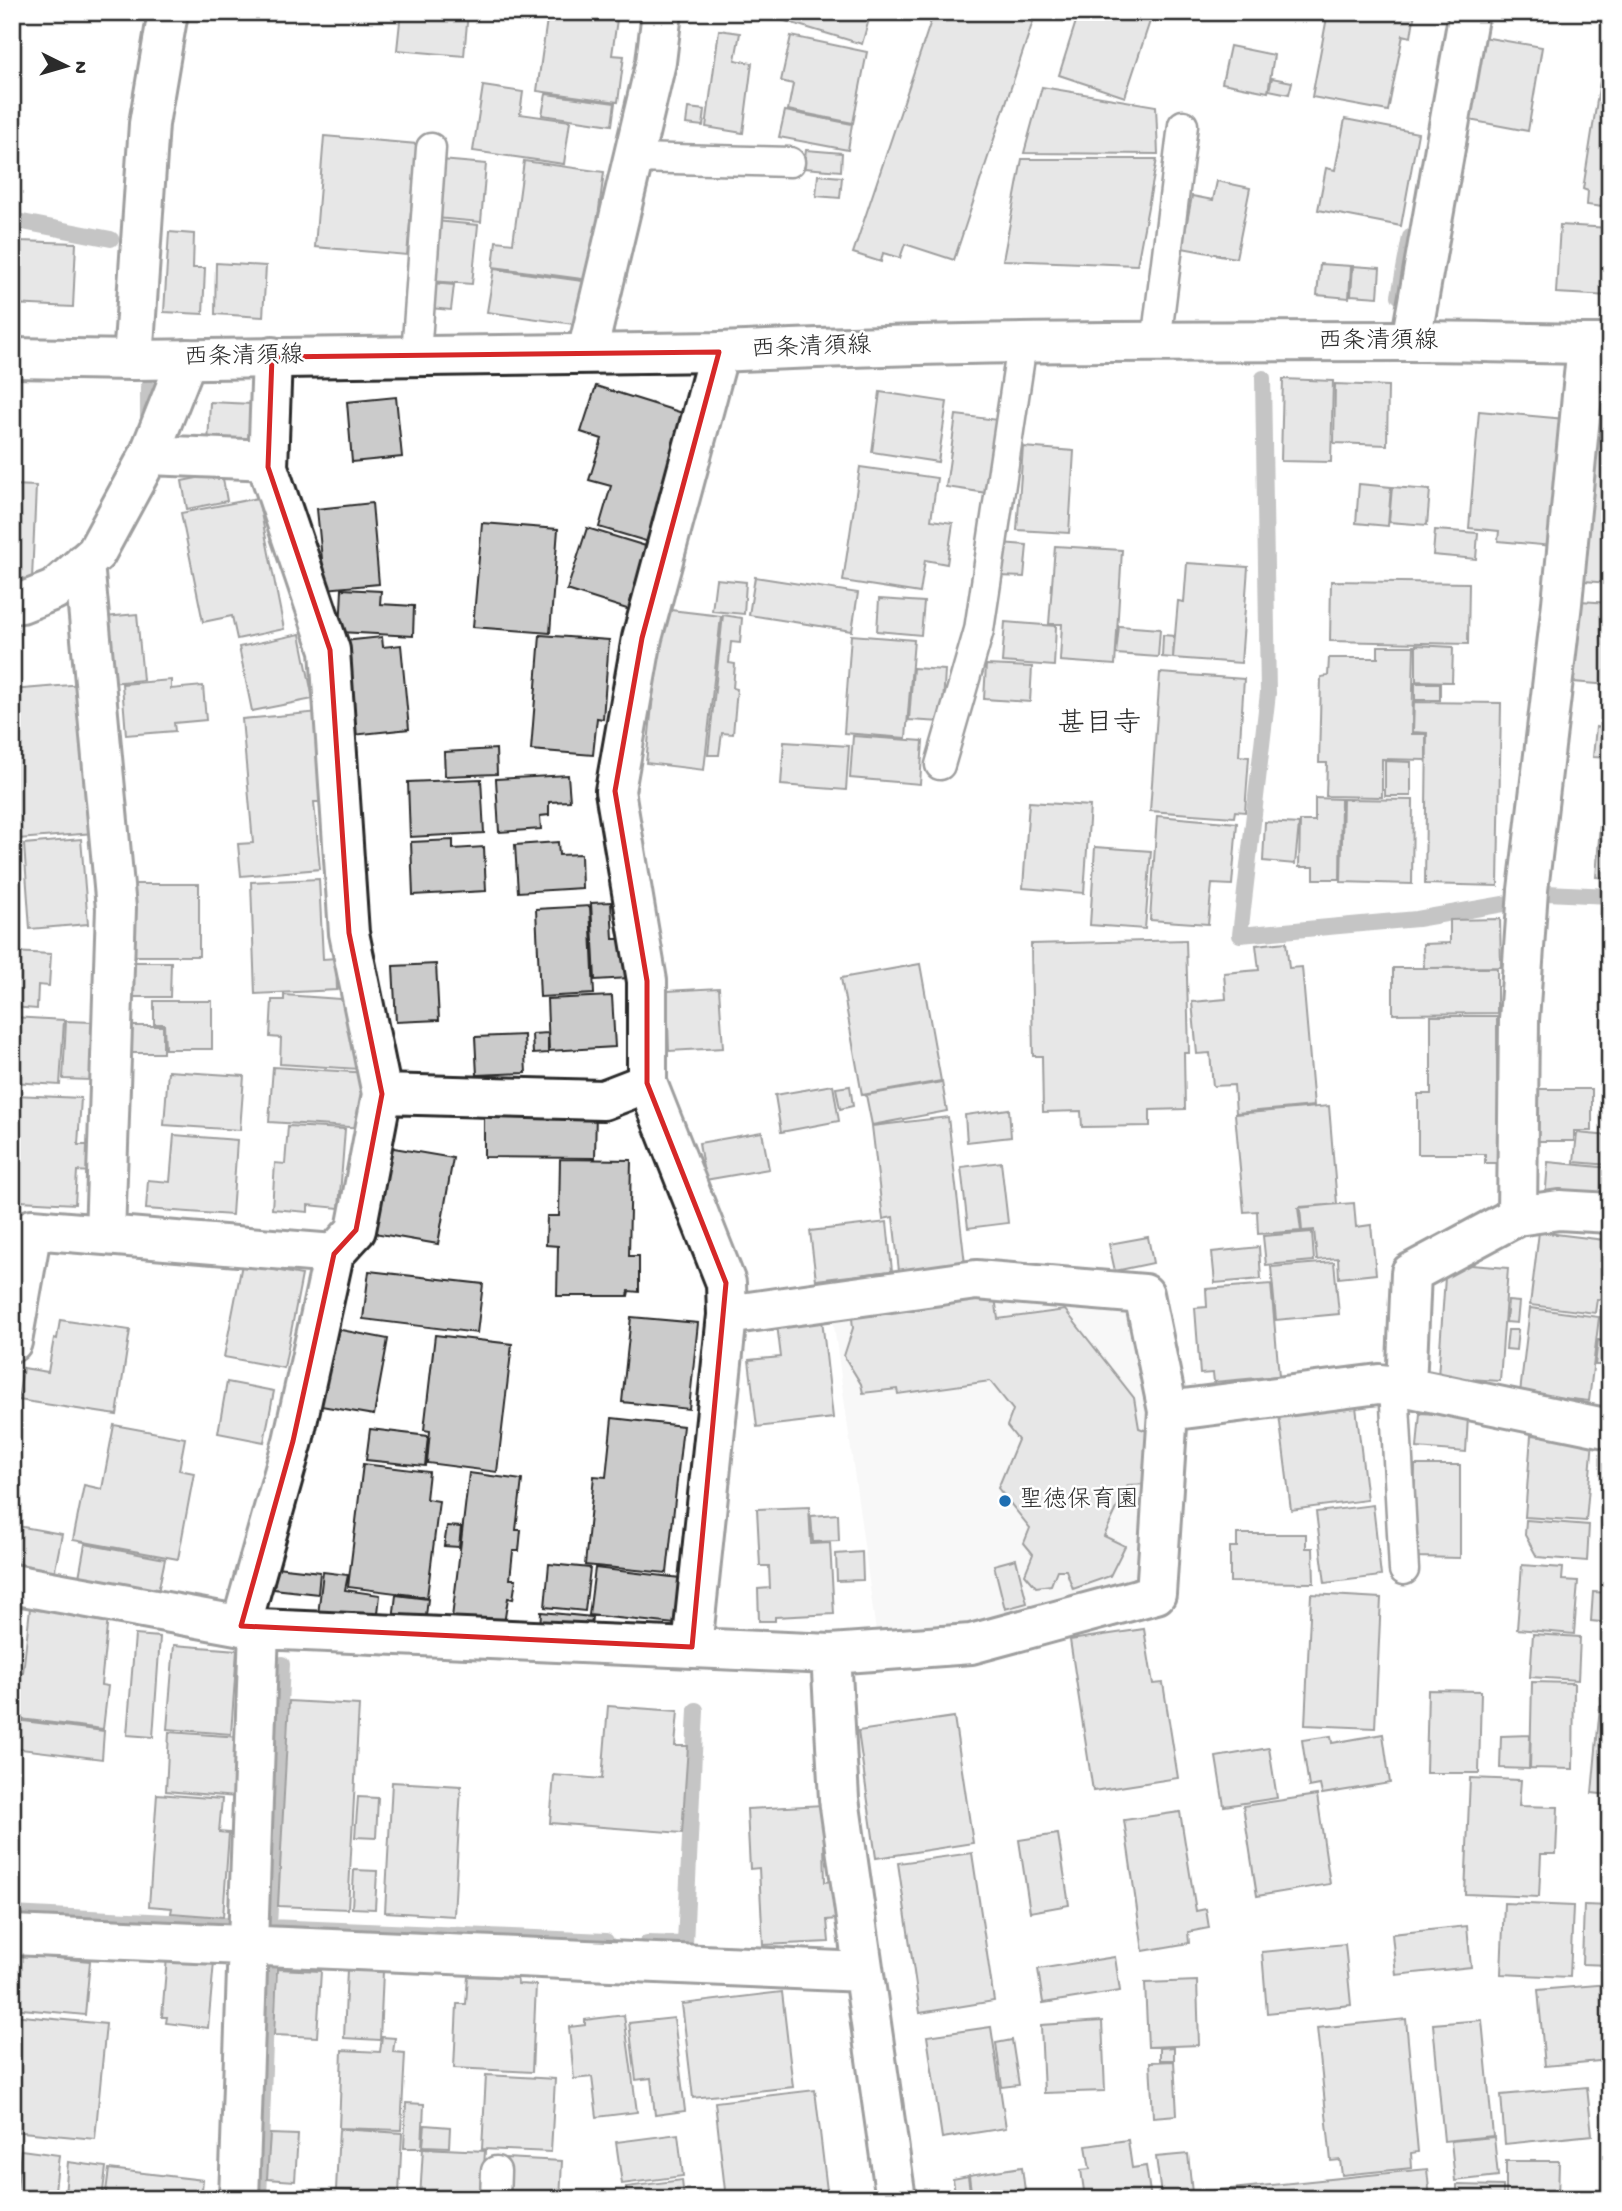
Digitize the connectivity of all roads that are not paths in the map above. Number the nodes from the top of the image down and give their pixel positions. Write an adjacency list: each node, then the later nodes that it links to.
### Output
1 (168, 12): 18 (street)
2 (662, 12): 6 (street)
3 (1469, 12): 8 (street)
4 (1183, 125): 9 (lane)
5 (431, 148): 14 (lane)
6 (634, 158): 7 (lane); 13 (street)
7 (790, 162)
8 (1411, 341): 9 (street, 西条清須線); 11 (street, 西条清須線)
9 (1156, 343): 10 (street, 西条清須線)
10 (1022, 344): 12 (street, 西条清須線); 23 (lane)
11 (1598, 344): 27 (street)
12 (719, 352): 13 (street, 西条清須線); 24 (street)
13 (587, 354): 14 (street, 西条清須線)
14 (416, 355): 15 (street, 西条清須線)
15 (272, 357): 17 (street, 西条清須線); 20 (street)
16 (12, 358): 18 (street, 西条清須線)
17 (187, 359): 18 (street, 西条清須線); 19 (street)
18 (133, 360)
19 (149, 455): 20 (street); 21 (street)
20 (268, 460): 25 (street)
21 (84, 563): 22 (street); 29 (street)
22 (12, 604)
23 (940, 765)
24 (647, 1083): 25 (street); 31 (street)
25 (382, 1094): 30 (street)
26 (1610, 1213): 27 (street)
27 (1517, 1216): 33 (street)
28 (22, 1228): 29 (street); 32 (street)
29 (105, 1235): 30 (street)
30 (334, 1254): 38 (street)
31 (727, 1315): 34 (street); 39 (street)
32 (12, 1342)
33 (1400, 1386): 34 (street); 35 (street); 36 (lane)
34 (1168, 1411): 40 (street)
35 (1610, 1429)
36 (1404, 1570)
37 (12, 1584): 38 (street)
38 (250, 1628): 39 (street); 42 (street)
39 (692, 1647): 40 (street)
40 (831, 1654): 43 (street)
41 (12, 1936): 42 (street)
42 (247, 1947): 43 (street); 44 (street)
43 (863, 1972): 45 (street)
44 (239, 2199)
45 (896, 2199)

